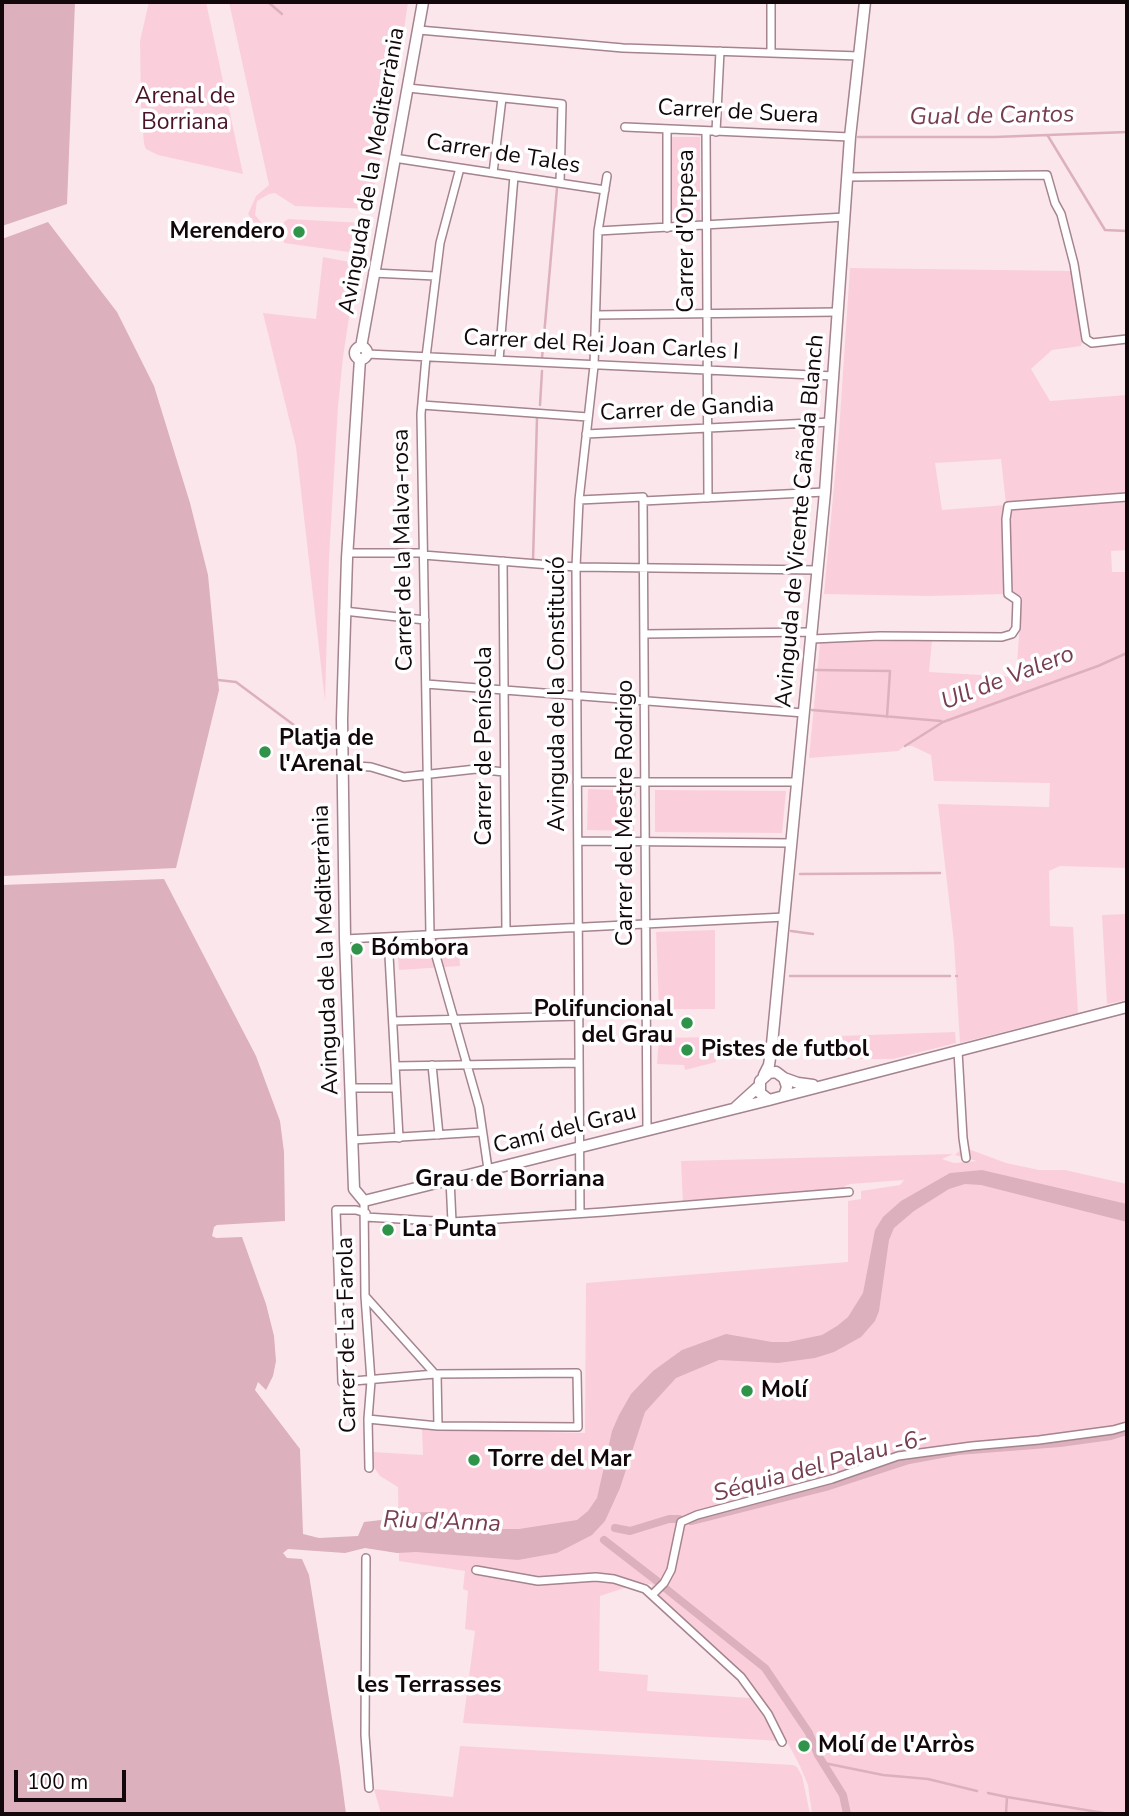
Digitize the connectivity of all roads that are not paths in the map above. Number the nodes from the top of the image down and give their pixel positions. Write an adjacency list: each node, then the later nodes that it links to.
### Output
1 (423, 2): 4 (street, Avinguda de la Mediterrània)
2 (771, 2): 6 (street)
3 (864, 2): 7 (street, Avinguda de Vicente Cañada Blanch)
4 (419, 30): 5 (street); 8 (street, Avinguda de la Mediterrània)
5 (720, 51): 6 (street); 13 (street)
6 (771, 52): 7 (street)
7 (859, 56): 14 (street, Avinguda de Vicente Cañada Blanch)
8 (408, 88): 9 (street); 15 (street, Avinguda de la Mediterrània)
9 (502, 98): 17 (street); 21 (street)
10 (625, 127): 11 (street, Carrer de Suera)
11 (667, 129): 12 (street, Carrer de Suera); 25 (street)
12 (706, 131): 13 (street, Carrer de Suera); 24 (street, Carrer d'Orpesa)
13 (716, 132): 14 (street, Carrer de Suera)
14 (850, 137): 20 (street, Avinguda de Vicente Cañada Blanch)
15 (394, 158): 16 (street, Carrer de Tales); 27 (street, Avinguda de la Mediterrània)
16 (460, 168): 17 (street, Carrer de Tales); 28 (street, Carrer de la Malva-rosa)
17 (493, 173): 18 (street, Carrer de Tales)
18 (514, 176): 21 (street, Carrer de Tales); 35 (street)
19 (607, 176): 22 (street, Avinguda de la Constitució)
20 (850, 178): 23 (street, Avinguda de Vicente Cañada Blanch); 32 (street)
21 (560, 183): 22 (street, Carrer de Tales)
22 (605, 190): 26 (street, Avinguda de la Constitució)
23 (845, 217): 24 (street); 29 (street, Avinguda de Vicente Cañada Blanch)
24 (706, 226): 25 (street); 30 (street, Carrer d'Orpesa)
25 (667, 228): 26 (street)
26 (598, 231): 31 (street, Avinguda de la Constitució)
27 (373, 273): 28 (street); 33 (street, Avinguda de la Mediterrània)
28 (435, 276): 34 (street, Carrer de la Malva-rosa)
29 (838, 312): 30 (street); 38 (street, Avinguda de Vicente Cañada Blanch)
30 (707, 314): 31 (street); 37 (street, Carrer d'Orpesa)
31 (596, 315): 36 (street, Avinguda de la Constitució)
32 (1127, 339)
33 (363, 353): 34 (street, Carrer del Rei Joan Carles I); 49 (street, Avinguda de la Mediterrània)
34 (426, 357): 35 (street, Carrer del Rei Joan Carles I); 39 (street, Carrer de la Malva-rosa)
35 (499, 360): 36 (street, Carrer del Rei Joan Carles I)
36 (594, 366): 37 (street, Carrer del Rei Joan Carles I); 40 (street, Avinguda de la Constitució)
37 (707, 370): 38 (street, Carrer del Rei Joan Carles I); 42 (street, Carrer d'Orpesa)
38 (834, 376): 41 (street, Avinguda de Vicente Cañada Blanch)
39 (422, 405): 40 (street); 50 (street, Carrer de la Malva-rosa)
40 (588, 416): 43 (street, Avinguda de la Constitució)
41 (831, 422): 42 (street, Carrer de Gandia); 44 (street, Avinguda de Vicente Cañada Blanch)
42 (708, 428): 43 (street, Carrer de Gandia); 45 (street, Carrer d'Orpesa)
43 (586, 434): 48 (street, Avinguda de la Constitució)
44 (825, 492): 45 (street); 54 (street, Avinguda de Vicente Cañada Blanch)
45 (708, 498): 47 (street)
46 (1127, 498): 58 (street)
47 (643, 499): 48 (street); 53 (street, Carrer del Mestre Rodrigo)
48 (579, 500): 52 (street, Avinguda de la Constitució)
49 (347, 553): 50 (street); 55 (street, Avinguda de la Mediterrània)
50 (424, 554): 51 (street); 56 (street, Carrer de la Malva-rosa)
51 (503, 561): 52 (street); 60 (street, Carrer de Peníscola)
52 (576, 567): 53 (street); 61 (street, Avinguda de la Constitució)
53 (643, 568): 54 (street); 57 (street, Carrer del Mestre Rodrigo)
54 (818, 569): 58 (street, Avinguda de Vicente Cañada Blanch)
55 (344, 611): 56 (street); 64 (street, Avinguda de la Mediterrània)
56 (425, 620): 59 (street, Carrer de la Malva-rosa)
57 (644, 634): 58 (street); 62 (street, Carrer del Mestre Rodrigo)
58 (812, 636): 63 (street, Avinguda de Vicente Cañada Blanch)
59 (426, 684): 60 (street); 66 (street, Carrer de la Malva-rosa)
60 (504, 690): 61 (street); 65 (street, Carrer de Peníscola)
61 (577, 696): 62 (street); 67 (street, Avinguda de la Constitució)
62 (644, 701): 63 (street); 68 (street, Carrer del Mestre Rodrigo)
63 (804, 713): 69 (street, Avinguda de Vicente Cañada Blanch)
64 (342, 765): 66 (street); 79 (street, Avinguda de la Mediterrània)
65 (504, 772): 66 (street); 76 (street, Carrer de Peníscola)
66 (428, 773): 77 (street, Carrer de la Malva-rosa)
67 (577, 782): 68 (street); 70 (street, Avinguda de la Constitució)
68 (645, 782): 69 (street); 71 (street, Carrer del Mestre Rodrigo)
69 (797, 782): 72 (street, Avinguda de Vicente Cañada Blanch)
70 (578, 841): 71 (street); 75 (street, Avinguda de la Constitució)
71 (645, 842): 72 (street); 74 (street, Carrer del Mestre Rodrigo)
72 (792, 843): 73 (street, Avinguda de Vicente Cañada Blanch)
73 (785, 917): 74 (street); 84 (street, Avinguda de Vicente Cañada Blanch)
74 (646, 924): 75 (street); 99 (street, Carrer del Mestre Rodrigo)
75 (578, 927): 76 (street); 81 (street, Avinguda de la Constitució)
76 (506, 931): 77 (street)
77 (430, 935): 78 (street); 82 (street, Carrer de la Malva-rosa)
78 (388, 937): 79 (street); 83 (street)
79 (345, 939): 94 (street, Avinguda de la Mediterrània)
80 (1127, 1007): 85 (street)
81 (579, 1016): 82 (street); 86 (street, Avinguda de la Constitució)
82 (454, 1019): 83 (street); 88 (street, Carrer de la Malva-rosa)
83 (393, 1021): 89 (street)
84 (772, 1044): 90 (street, Avinguda de Vicente Cañada Blanch); 91 (street, Avinguda de Vicente Cañada Blanch)
85 (958, 1051): 92 (street); 105 (street)
86 (579, 1063): 88 (street); 104 (street, Avinguda de la Constitució)
87 (432, 1065): 88 (street); 89 (street); 101 (street)
88 (467, 1065): 100 (street, Carrer de la Malva-rosa)
89 (395, 1066): 95 (street)
90 (763, 1076): 91 (street); 93 (street)
91 (783, 1076): 92 (street); 96 (street)
92 (817, 1086): 96 (street)
93 (758, 1087): 97 (street); 98 (street, Camí del Grau)
94 (350, 1088): 95 (street); 103 (street, Avinguda de la Mediterrània)
95 (396, 1088): 102 (street)
96 (784, 1096): 97 (street)
97 (769, 1100): 98 (street, Camí del Grau)
98 (735, 1107): 99 (street, Camí del Grau)
99 (647, 1129): 104 (street, Camí del Grau)
100 (482, 1132): 101 (street); 106 (street, Carrer de la Malva-rosa)
101 (439, 1135): 102 (street)
102 (399, 1138): 103 (street)
103 (352, 1140): 109 (street, Avinguda de la Mediterrània)
104 (579, 1146): 106 (street, Camí del Grau); 110 (street, Avinguda de la Constitució)
105 (966, 1158)
106 (488, 1169): 107 (street, Camí del Grau)
107 (450, 1179): 109 (street, Camí del Grau); 112 (street)
108 (849, 1192): 110 (street)
109 (364, 1200): 111 (street, Carrer de La Farola)
110 (580, 1213): 112 (street)
111 (366, 1215): 112 (street); 113 (street, Carrer de La Farola); 115 (street)
112 (452, 1222)
113 (365, 1296): 114 (street); 115 (street, Carrer de La Farola)
114 (436, 1374): 115 (street); 117 (street); 117 (street)
115 (371, 1381): 116 (street, Carrer de La Farola)
116 (368, 1419): 117 (street); 119 (street, Carrer de La Farola)
117 (438, 1426)
118 (1127, 1426): 122 (street)
119 (369, 1468)
120 (366, 1558): 124 (street)
121 (476, 1570): 122 (street)
122 (652, 1595): 123 (street)
123 (782, 1742)
124 (369, 1788)

